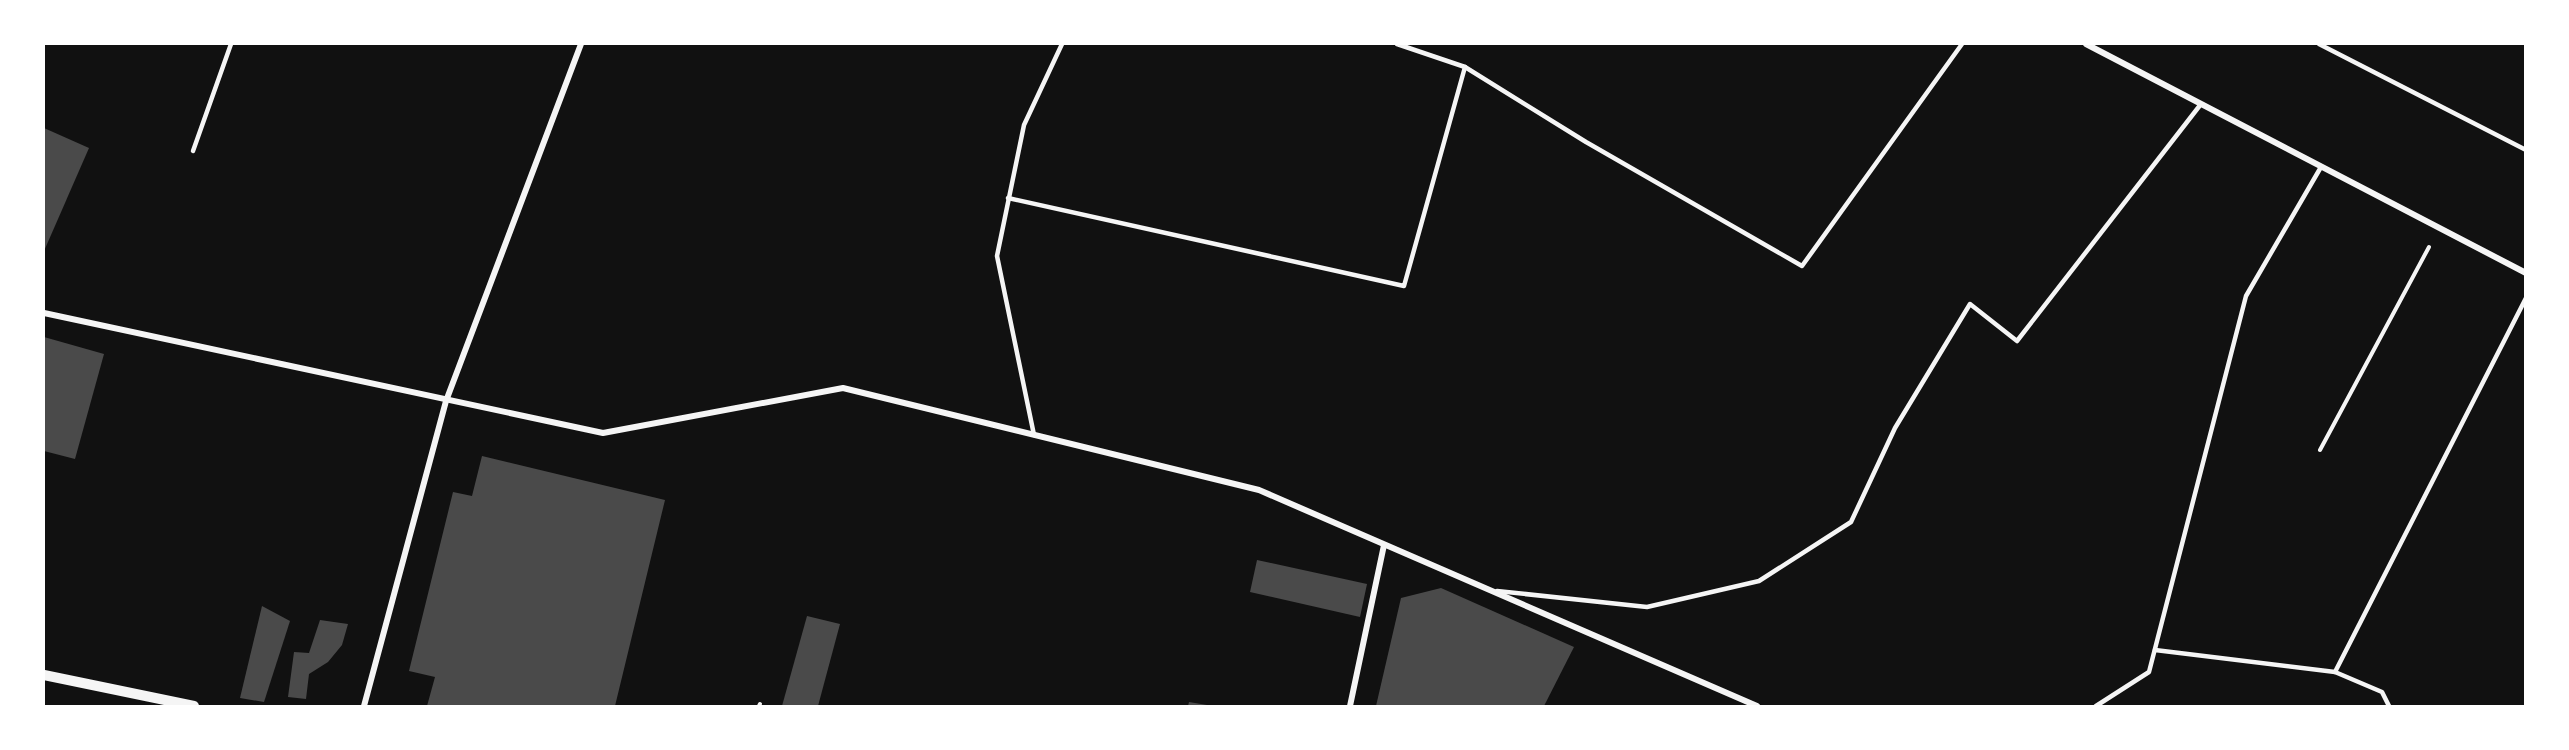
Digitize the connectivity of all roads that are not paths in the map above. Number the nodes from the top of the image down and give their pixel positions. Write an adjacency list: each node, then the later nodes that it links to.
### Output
1 (231, 44): 11 (lane)
2 (581, 44): 17 (street)
3 (1062, 44): 13 (lane)
4 (1397, 44): 8 (lane)
5 (1962, 44): 8 (lane)
6 (2086, 44): 9 (street)
7 (2319, 44): 10 (lane)
8 (1465, 67): 13 (lane)
9 (2201, 104): 12 (street); 20 (lane)
10 (2526, 150)
11 (193, 151)
12 (2321, 167): 14 (street); 21 (lane)
13 (1008, 198): 18 (lane)
14 (2526, 273)
15 (2526, 298): 22 (lane)
16 (44, 313): 17 (street)
17 (446, 401): 18 (street); 25 (street)
18 (1034, 435): 19 (street)
19 (1384, 545): 20 (street); 26 (street)
20 (1489, 590): 27 (street)
21 (2155, 650): 22 (lane); 28 (lane)
22 (2335, 672): 29 (lane)
23 (44, 675): 24 (street)
24 (194, 706)
25 (364, 706)
26 (1350, 706)
27 (1757, 706)
28 (2096, 706)
29 (2389, 706)

